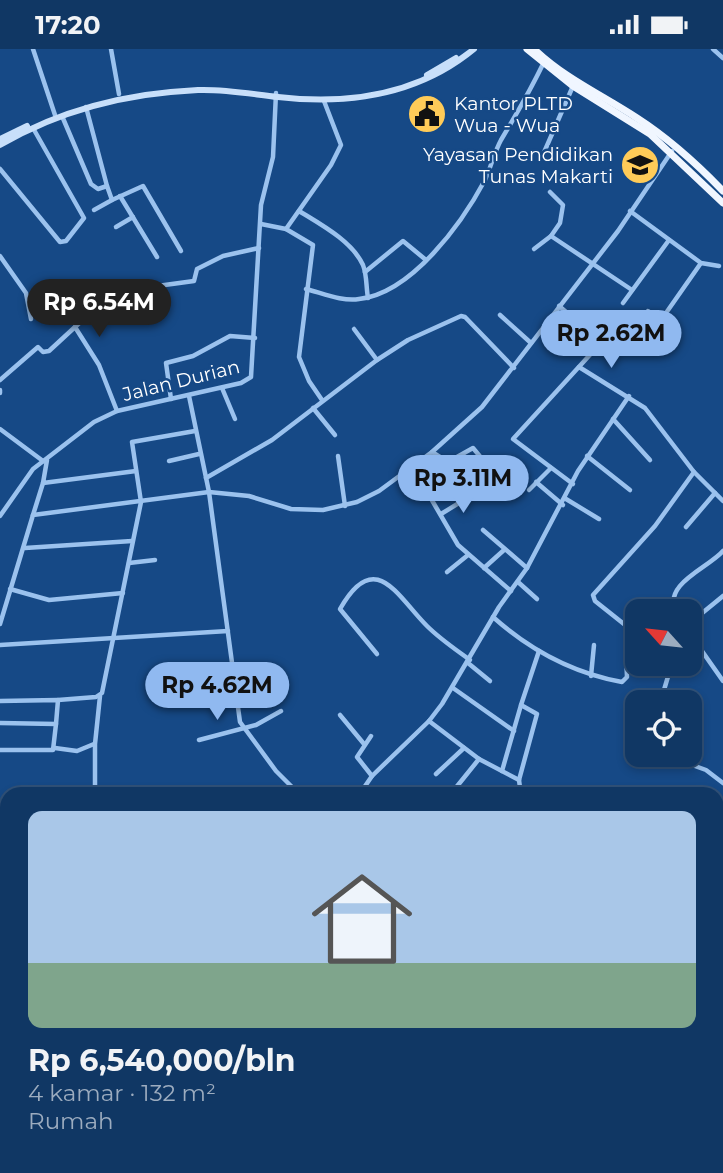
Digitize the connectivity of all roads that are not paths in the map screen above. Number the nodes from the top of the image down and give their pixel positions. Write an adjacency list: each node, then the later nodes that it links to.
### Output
1 (33, 49): 15 (street)
2 (111, 49): 11 (street)
3 (471, 49): 8 (main road)
4 (527, 49): 9 (highway)
5 (534, 49): 19 (highway)
6 (713, 49): 7 (street)
7 (723, 58)
8 (455, 61): 12 (main road); 13 (main road)
9 (543, 64): 10 (highway); 42 (street)
10 (573, 86): 19 (highway); 20 (street)
11 (119, 94): 12 (main road); 15 (main road)
12 (276, 95): 13 (main road); 14 (main road); 32 (street, Jalan Durian)
13 (324, 101): 29 (street)
14 (86, 106): 15 (main road); 22 (street)
15 (58, 116): 16 (main road); 17 (main road); 22 (street)
16 (32, 128): 18 (main road); 21 (street)
17 (0, 139)
18 (0, 145)
19 (672, 150): 23 (highway); 27 (highway); 30 (street)
20 (542, 157)
21 (0, 169)
22 (107, 186): 26 (street)
23 (723, 191)
24 (550, 192): 35 (street)
25 (120, 196): 26 (street); 31 (street); 39 (street)
26 (112, 200): 28 (street)
27 (723, 203)
28 (94, 210)
29 (299, 211): 34 (street); 46 (street)
30 (630, 211): 36 (street); 44 (street)
31 (133, 217): 33 (street); 41 (street)
32 (261, 224): 34 (street); 37 (street, Jalan Durian)
33 (116, 227)
34 (286, 229): 47 (street)
35 (551, 236): 38 (street); 44 (street)
36 (669, 240): 43 (street); 48 (street)
37 (260, 248): 55 (street); 57 (street, Jalan Durian)
38 (534, 249)
39 (181, 251)
40 (0, 256): 54 (street)
41 (157, 257)
42 (426, 260): 46 (street); 49 (street)
43 (701, 263): 45 (street); 52 (street)
44 (593, 264): 48 (street); 51 (street)
45 (721, 266)
46 (365, 272): 49 (street)
47 (306, 289): 49 (street); 67 (street)
48 (632, 290): 50 (street)
49 (368, 298)
50 (623, 303)
51 (559, 306): 58 (street); 60 (street)
52 (648, 311)
53 (500, 315): 58 (street)
54 (31, 319)
55 (75, 327): 62 (street); 69 (street)
56 (354, 329): 59 (street)
57 (255, 338): 63 (street, Jalan Durian); 66 (street)
58 (531, 343): 61 (street)
59 (377, 360): 61 (street); 67 (street)
60 (579, 367): 65 (street); 84 (street)
61 (513, 368): 75 (street)
62 (0, 380)
63 (222, 388): 64 (street, Jalan Durian); 70 (street)
64 (189, 396): 66 (street, Jalan Durian); 73 (street)
65 (629, 396): 71 (street); 86 (street)
66 (171, 399): 69 (street, Jalan Durian)
67 (322, 400): 68 (street)
68 (313, 408): 74 (street); 87 (street)
69 (117, 411): 80 (street, Jalan Durian)
70 (235, 419)
71 (613, 419): 78 (street); 79 (street)
72 (0, 429): 80 (street)
73 (195, 431): 76 (street); 85 (street)
74 (335, 435)
75 (432, 452): 82 (street); 83 (street)
76 (199, 454): 81 (street); 87 (street)
77 (338, 456): 100 (street)
78 (587, 456): 90 (street); 92 (street)
79 (650, 460)
80 (45, 461): 89 (street); 103 (street, Jalan Durian)
81 (169, 461)
82 (412, 466): 100 (street); 101 (street)
83 (488, 466)
84 (551, 468): 88 (street); 90 (street)
85 (136, 471): 89 (street); 98 (street)
86 (694, 472): 94 (street); 135 (street)
87 (206, 478): 93 (street)
88 (536, 482): 91 (street); 99 (street)
89 (43, 483): 102 (street)
90 (573, 484): 96 (street)
91 (529, 490)
92 (630, 490)
93 (209, 492): 98 (street); 100 (street); 127 (street)
94 (715, 493): 97 (street); 105 (street)
95 (472, 495): 101 (street)
96 (566, 499): 99 (street); 104 (street)
97 (723, 501)
98 (141, 502): 102 (street); 107 (street)
99 (563, 505): 115 (street)
100 (345, 506)
101 (441, 514): 111 (street)
102 (33, 515): 108 (street)
103 (0, 516)
104 (599, 519)
105 (686, 527)
106 (483, 530): 109 (street)
107 (132, 541): 108 (street); 113 (street)
108 (25, 548): 118 (street)
109 (504, 549): 114 (street); 115 (street)
110 (723, 551): 123 (street)
111 (468, 555): 114 (street); 116 (street)
112 (155, 561): 113 (street)
113 (129, 563): 120 (street)
114 (484, 568): 119 (street)
115 (527, 568): 117 (street)
116 (447, 572)
117 (518, 582): 119 (street); 122 (street)
118 (10, 589): 120 (street); 126 (street)
119 (511, 591): 125 (street)
120 (123, 593): 128 (street)
121 (723, 596): 124 (street)
122 (537, 599)
123 (673, 599)
124 (702, 613)
125 (493, 617): 131 (street); 134 (street)
126 (0, 624)
127 (228, 631): 128 (street); 139 (street)
128 (113, 640): 129 (street); 143 (street)
129 (0, 645)
130 (594, 645): 135 (street)
131 (539, 650): 135 (street); 146 (street)
132 (702, 651): 138 (street)
133 (377, 654): 134 (street)
134 (469, 661): 137 (street); 140 (street)
135 (591, 676)
136 (668, 676): 141 (street)
137 (491, 681)
138 (723, 681)
139 (233, 684): 142 (street); 152 (street)
140 (453, 688): 149 (street); 153 (street)
141 (664, 689)
142 (164, 692)
143 (100, 696): 145 (street); 156 (street)
144 (0, 701): 145 (street)
145 (58, 701): 151 (street)
146 (521, 705): 153 (street); 166 (street)
147 (281, 711): 152 (street)
148 (340, 715): 157 (street)
149 (429, 721): 159 (street); 165 (street)
150 (0, 723): 151 (street)
151 (56, 724): 158 (street)
152 (242, 727): 155 (street); 169 (street)
153 (514, 731): 163 (street)
154 (371, 736): 157 (street)
155 (199, 740)
156 (94, 744): 158 (street); 168 (street)
157 (364, 744): 165 (street)
158 (55, 748): 160 (street)
159 (464, 748): 161 (street); 164 (street)
160 (0, 750)
161 (479, 759): 163 (street); 171 (street)
162 (698, 767): 167 (street)
163 (502, 771): 166 (street)
164 (436, 774)
165 (372, 776): 170 (street)
166 (519, 781): 172 (street)
167 (723, 783)
168 (95, 787)
169 (292, 787)
170 (364, 787)
171 (456, 787)
172 (520, 787)

